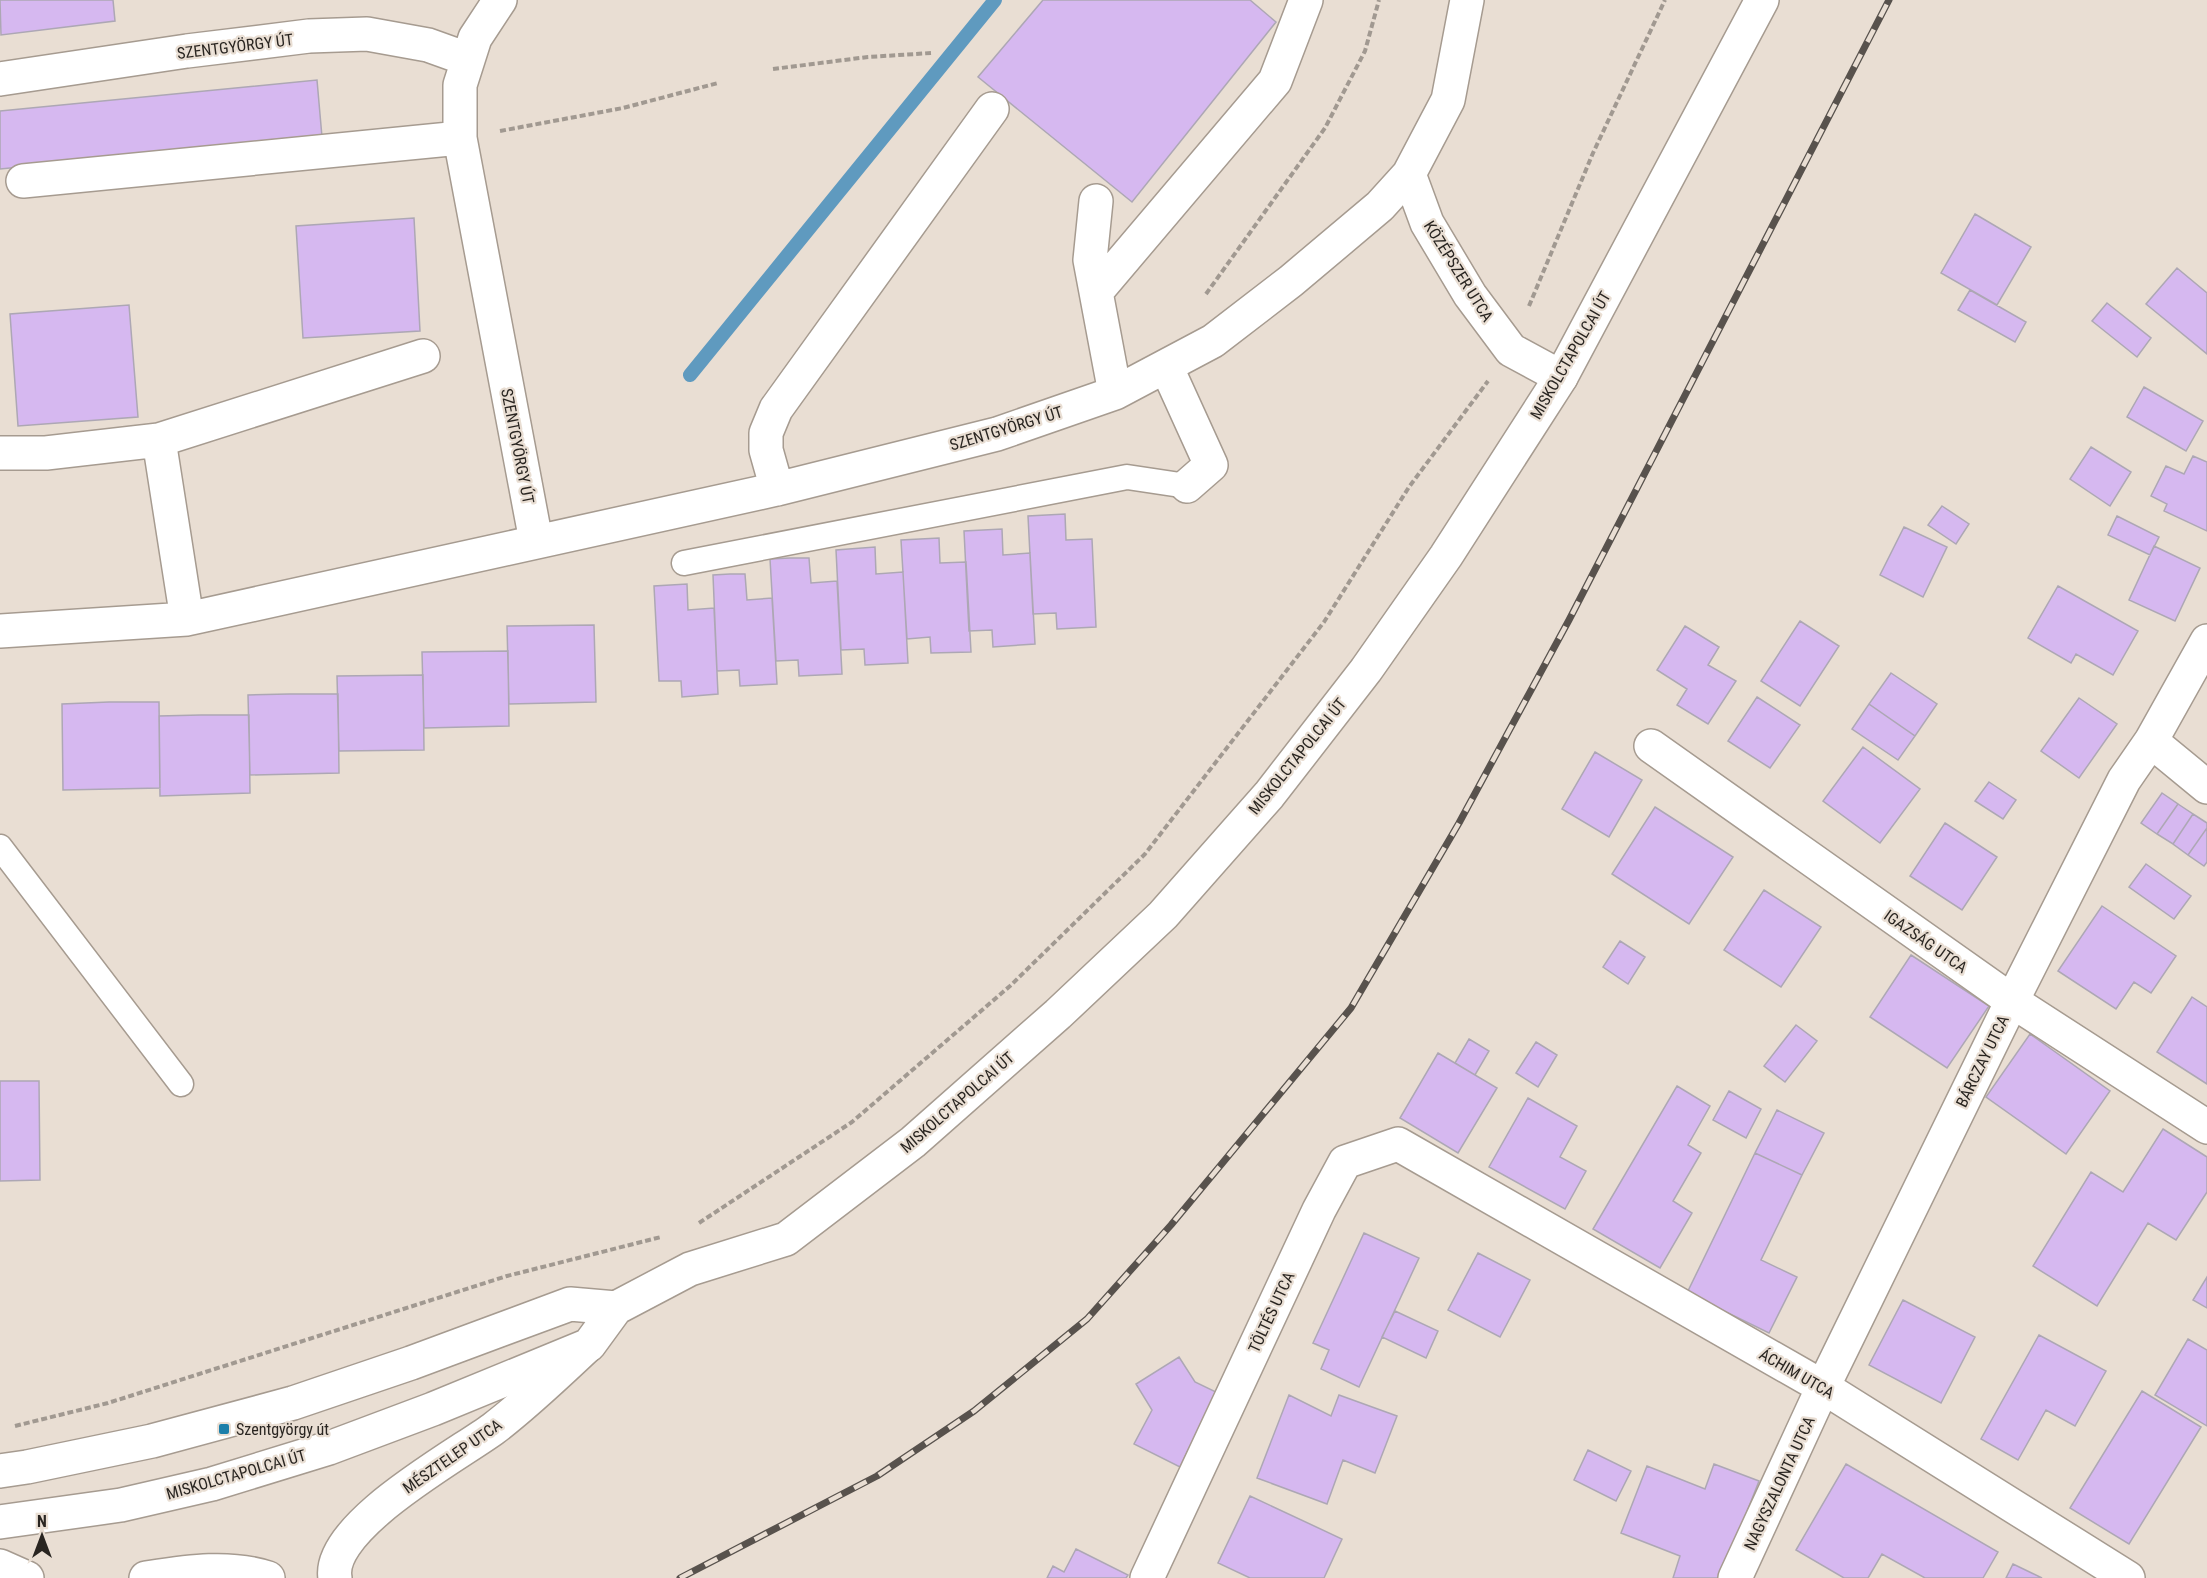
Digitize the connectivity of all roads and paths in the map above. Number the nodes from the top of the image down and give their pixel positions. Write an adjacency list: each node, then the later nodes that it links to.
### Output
1 (500, 0): 8 (street, SZENTGYÖRGY ÚT)
2 (1306, 0): 17 (street)
3 (1379, 0): 18 (path)
4 (1467, 0): 14 (street)
5 (1665, 0): 19 (path)
6 (1762, 0): 22 (street, MISKOLCTAPOLCAI ÚT)
7 (931, 53): 9 (path)
8 (467, 59): 10 (street, SZENTGYÖRGY ÚT); 13 (street, SZENTGYÖRGY ÚT)
9 (773, 69)
10 (0, 79)
11 (718, 83): 13 (path)
12 (992, 109): 27 (street)
13 (460, 138): 15 (street); 28 (street, SZENTGYÖRGY ÚT)
14 (1409, 174): 19 (street, KÖZÉPSZER UTCA); 21 (street, SZENTGYÖRGY ÚT)
15 (23, 181)
16 (1096, 201): 17 (street)
17 (1096, 292): 23 (street)
18 (1202, 299)
19 (1511, 350): 22 (street, KÖZÉPSZER UTCA); 41 (path)
20 (423, 356): 24 (street)
21 (1166, 366): 23 (street, SZENTGYÖRGY ÚT); 26 (street)
22 (1561, 377): 43 (street, MISKOLCTAPOLCAI ÚT)
23 (1116, 393): 27 (street, SZENTGYÖRGY ÚT)
24 (159, 440): 25 (street); 30 (street)
25 (0, 453)
26 (1187, 486): 29 (lane)
27 (777, 489): 28 (street, SZENTGYÖRGY ÚT)
28 (536, 541): 30 (street, SZENTGYÖRGY ÚT)
29 (684, 563)
30 (187, 619): 31 (street, SZENTGYÖRGY ÚT)
31 (0, 632)
32 (2207, 641): 33 (street, BÁRCZAY UTCA)
33 (2151, 741): 35 (street); 37 (street, BÁRCZAY UTCA)
34 (1651, 746): 37 (street, IGAZSÁG UTCA)
35 (2207, 787)
36 (0, 847): 38 (lane)
37 (2012, 1001): 39 (street, IGAZSÁG UTCA); 45 (street, BÁRCZAY UTCA)
38 (181, 1084)
39 (2207, 1127)
40 (1459, 1180): 45 (street, ÁCHIM UTCA); 54 (street, TÖLTÉS UTCA)
41 (695, 1225)
42 (663, 1237): 46 (path)
43 (616, 1308): 44 (street, MISKOLCTAPOLCAI ÚT); 47 (street)
44 (589, 1345): 48 (street, MISKOLCTAPOLCAI ÚT); 53 (street, MÉSZTELEP UTCA)
45 (1823, 1387): 55 (street, NAGYSZALONTA UTCA); 56 (street, ÁCHIM UTCA)
46 (12, 1427)
47 (9, 1465)
48 (0, 1522)
49 (0, 1566): 50 (street)
50 (27, 1578)
51 (146, 1578): 52 (street)
52 (268, 1578)
53 (335, 1578)
54 (1147, 1578)
55 (1735, 1578)
56 (2128, 1578)

